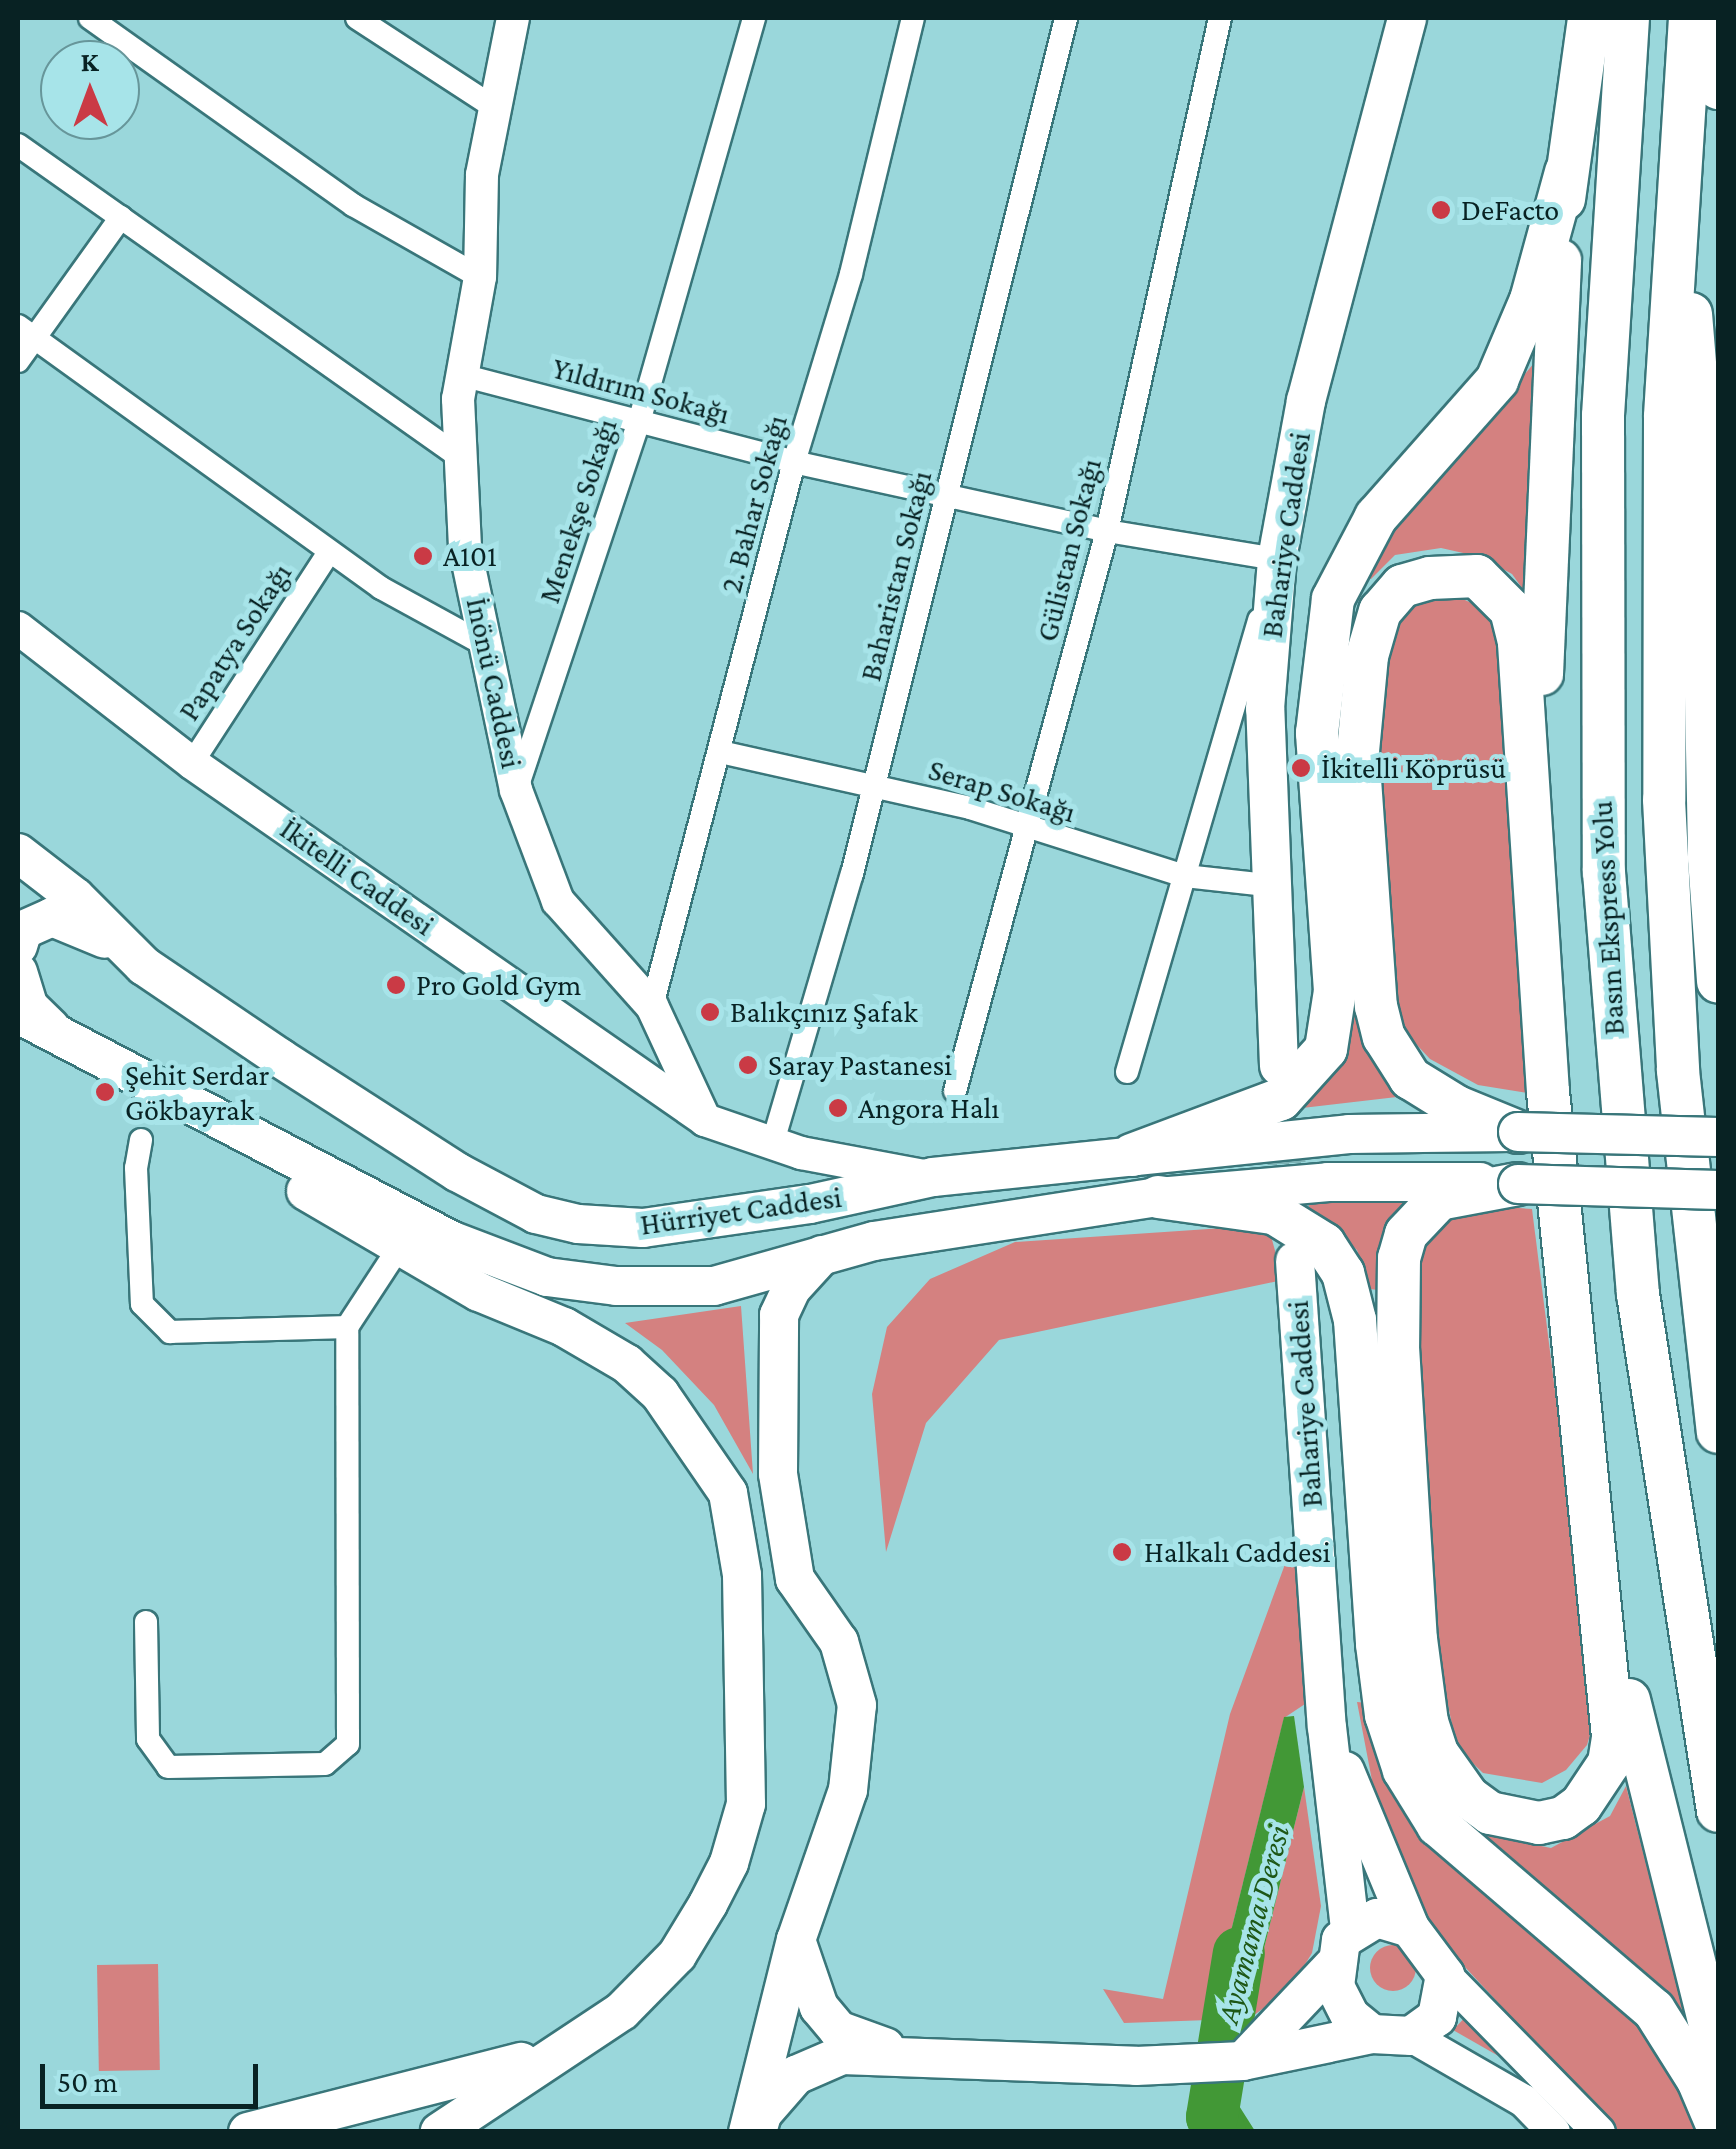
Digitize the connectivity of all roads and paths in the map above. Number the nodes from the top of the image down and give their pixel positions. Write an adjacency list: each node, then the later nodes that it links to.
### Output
1 (90, 18): 19 (street)
2 (357, 18): 14 (street)
3 (513, 18): 14 (main road, İnönü Caddesi)
4 (754, 18): 23 (street, Menekşe Sokağı)
5 (913, 18): 25 (street, 2. Bahar Sokağı)
6 (1066, 18): 26 (street, Baharistan Sokağı)
7 (1220, 18): 27 (street, Gülistan Sokağı)
8 (1407, 18): 29 (main road, Bahariye Caddesi)
9 (1589, 18): 16 (highway)
10 (1628, 18): 71 (highway, Basın Ekspress Yolu)
11 (1690, 18): 18 (highway, Basın Ekspress Yolu)
12 (1706, 18): 13 (highway)
13 (1718, 88)
14 (495, 108): 19 (main road, İnönü Caddesi)
15 (18, 145): 17 (street)
16 (1566, 172): 36 (highway); 58 (highway)
17 (121, 217): 20 (street); 24 (street)
18 (1674, 233): 44 (highway); 67 (highway, Basın Ekspress Yolu)
19 (480, 277): 22 (main road, İnönü Caddesi)
20 (26, 331): 21 (street); 28 (street)
21 (18, 361)
22 (461, 375): 23 (street, Yıldırım Sokağı); 24 (main road, İnönü Caddesi)
23 (639, 422): 25 (street, Yıldırım Sokağı); 35 (street, Menekşe Sokağı)
24 (461, 458): 31 (main road, İnönü Caddesi)
25 (794, 462): 26 (street, Yıldırım Sokağı); 32 (street, 2. Bahar Sokağı)
26 (946, 495): 27 (street, Yıldırım Sokağı); 34 (street, Baharistan Sokağı)
27 (1107, 530): 29 (street, Yıldırım Sokağı); 37 (street, Gülistan Sokağı)
28 (329, 552): 31 (street); 33 (street, Papatya Sokağı)
29 (1277, 558): 39 (street); 40 (main road, Bahariye Caddesi)
30 (18, 628): 33 (main road, İkitelli Caddesi)
31 (485, 645): 35 (main road, İnönü Caddesi)
32 (720, 752): 34 (street, Serap Sokağı); 45 (street, 2. Bahar Sokağı)
33 (192, 763): 52 (main road, İkitelli Caddesi)
34 (874, 786): 37 (street, Serap Sokağı); 57 (street, Baharistan Sokağı)
35 (516, 790): 45 (main road, İnönü Caddesi)
36 (1532, 818): 54 (highway); 68 (highway)
37 (1030, 826): 39 (street, Serap Sokağı); 51 (street, Gülistan Sokağı)
38 (18, 853): 42 (main road, Hürriyet Caddesi)
39 (1186, 876): 40 (street, Serap Sokağı); 50 (street)
40 (1267, 885): 49 (main road, Bahariye Caddesi)
41 (18, 946): 42 (main road)
42 (144, 966): 59 (main road, Hürriyet Caddesi)
43 (18, 972): 48 (main road)
44 (1718, 982)
45 (652, 1006): 52 (main road, İnönü Caddesi)
46 (18, 1014): 48 (main road)
47 (18, 1032): 48 (street)
48 (66, 1043): 53 (main road)
49 (1279, 1066)
50 (1127, 1072)
51 (955, 1091)
52 (705, 1120): 57 (main road, İkitelli Caddesi)
53 (231, 1124): 63 (main road); 64 (main road)
54 (1518, 1132): 55 (main road, bridge); 58 (main road, Hürriyet Caddesi)
55 (1718, 1138)
56 (141, 1140): 66 (street)
57 (772, 1145): 59 (main road, İkitelli Caddesi)
58 (1132, 1156): 59 (main road, Hürriyet Caddesi)
59 (934, 1177)
60 (1518, 1184): 61 (main road, bridge); 62 (main road); 68 (highway)
61 (1718, 1190)
62 (1158, 1197): 64 (main road); 83 (highway)
63 (400, 1246): 66 (street); 79 (main road)
64 (822, 1255): 74 (main road)
65 (1295, 1261): 70 (main road, Bahariye Caddesi)
66 (347, 1328): 69 (street)
67 (1718, 1432)
68 (1591, 1518): 81 (highway)
69 (146, 1622)
70 (1328, 1726): 72 (main road); 73 (main road, Bahariye Caddesi)
71 (1718, 1812)
72 (1410, 1928): 73 (main road); 76 (main road)
73 (1350, 1930): 75 (main road)
74 (796, 1940): 80 (main road); 86 (main road)
75 (1334, 1965): 77 (main road); 82 (main road)
76 (1445, 1975): 78 (main road); 89 (main road)
77 (1372, 2034): 78 (main road); 82 (main road)
78 (1411, 2036): 88 (main road)
79 (562, 2050): 84 (main road); 85 (main road)
80 (901, 2053): 82 (main road); 87 (main road)
81 (1718, 2056)
82 (1243, 2060)
83 (1718, 2127)
84 (248, 2132)
85 (440, 2132)
86 (748, 2132)
87 (756, 2132)
88 (1554, 2132)
89 (1598, 2132)

